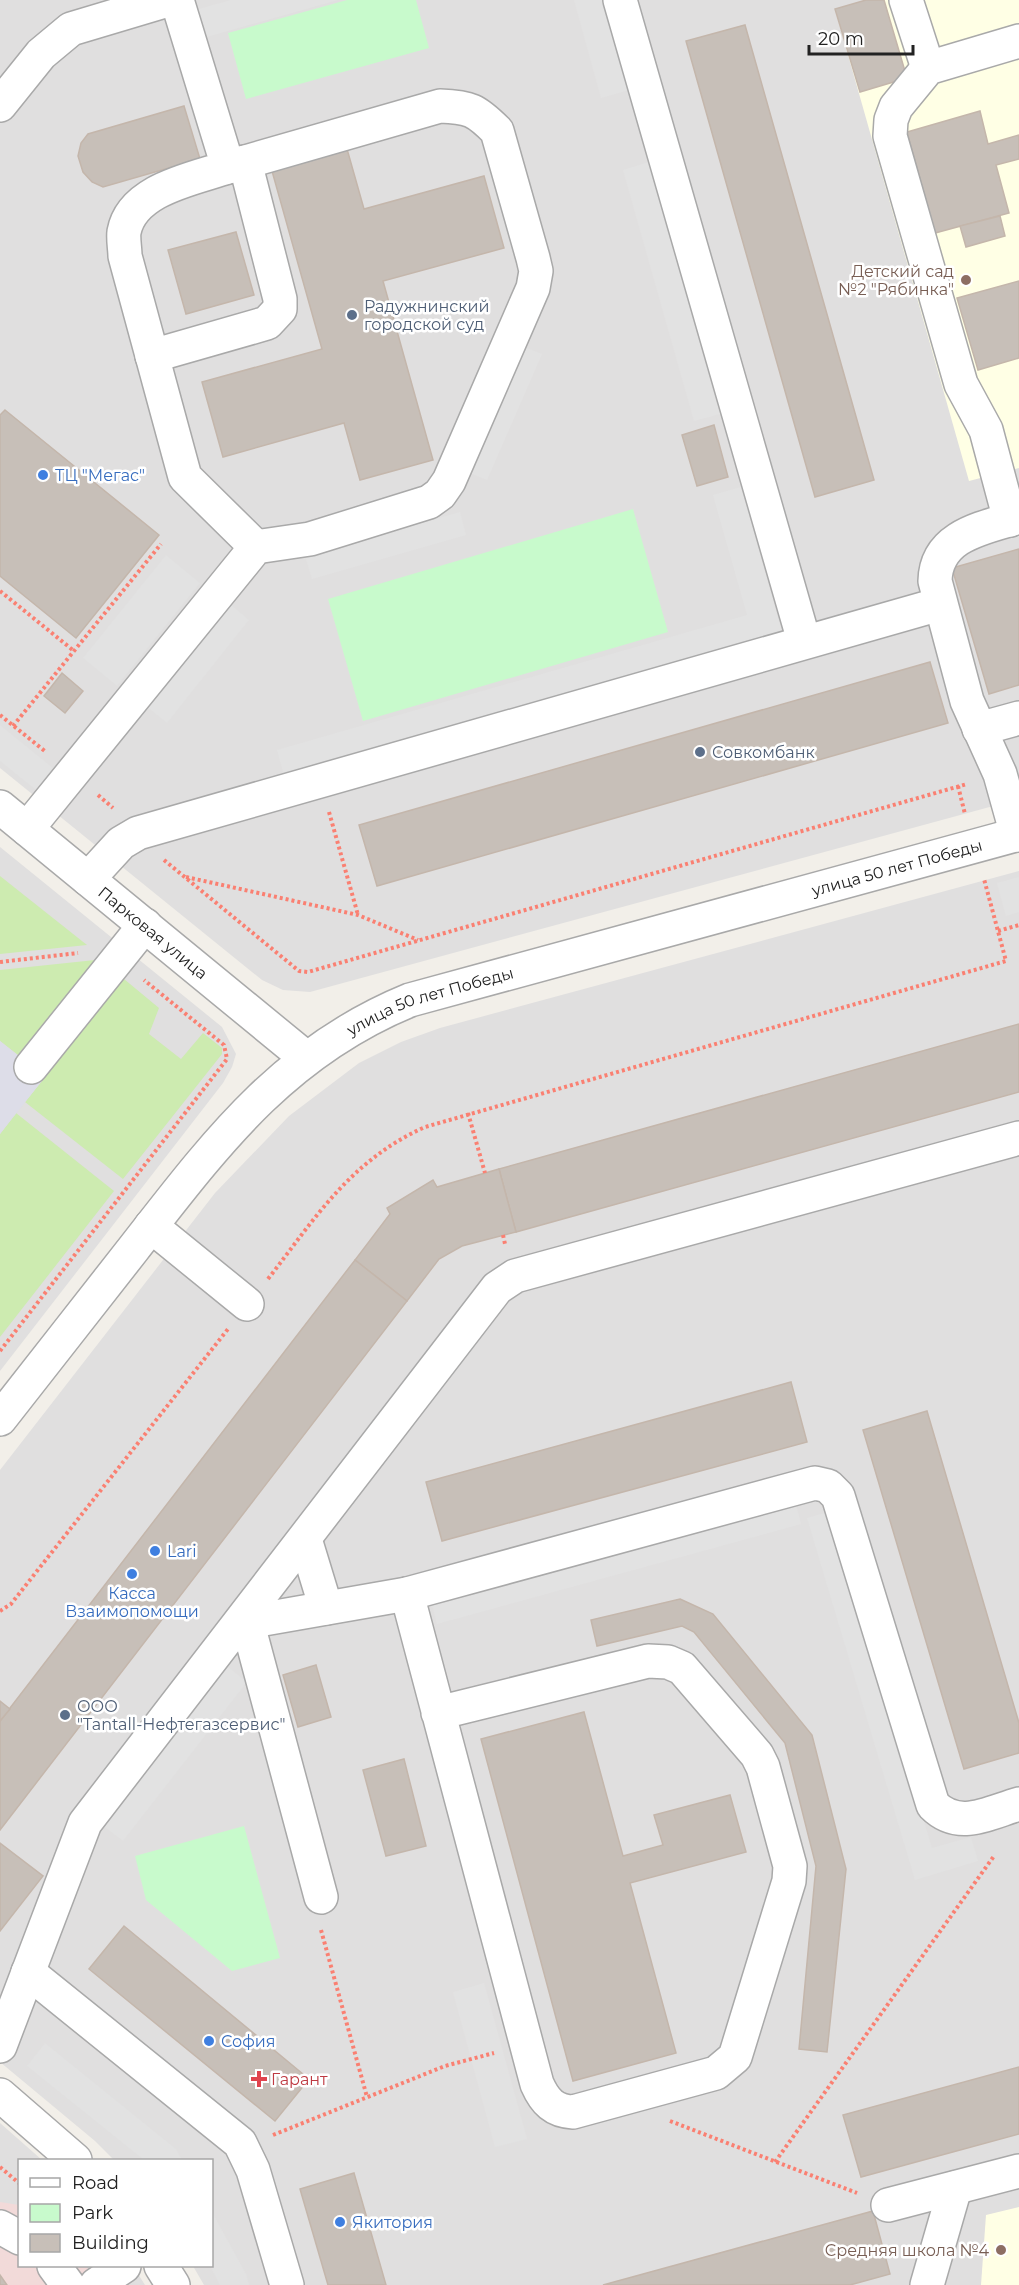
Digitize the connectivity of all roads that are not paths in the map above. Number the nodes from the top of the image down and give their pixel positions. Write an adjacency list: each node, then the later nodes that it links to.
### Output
1 (168, 0): 7 (street)
2 (177, 0): 8 (street)
3 (620, 0): 14 (street)
4 (906, 0): 6 (street)
5 (1019, 41): 6 (street)
6 (928, 68): 10 (street)
7 (0, 105)
8 (236, 164): 9 (street); 9 (street); 12 (street)
9 (152, 356): 12 (street)
10 (1005, 445): 11 (street)
11 (1014, 518): 13 (street)
12 (256, 547): 18 (street)
13 (940, 604): 14 (street); 16 (street)
14 (804, 641): 20 (street)
15 (1019, 718): 16 (street)
16 (979, 729): 19 (street)
17 (0, 807): 18 (street, Парковая улица)
18 (27, 829): 20 (street, Парковая улица)
19 (1018, 834): 22 (street, улица 50 лет Победы)
20 (88, 879): 21 (street, Парковая улица)
21 (145, 925): 22 (street, Парковая улица); 23 (street)
22 (306, 1058): 25 (street, улица 50 лет Победы)
23 (31, 1067)
24 (1019, 1138): 28 (street)
25 (152, 1226): 26 (street); 27 (street, улица 50 лет Победы)
26 (248, 1304)
27 (0, 1419)
28 (305, 1539): 30 (street); 31 (street)
29 (407, 1594): 30 (street); 32 (street); 33 (street)
30 (326, 1608): 31 (street)
31 (244, 1622): 34 (street); 35 (street)
32 (438, 1713): 32 (street)
33 (1019, 1804)
34 (321, 1897)
35 (28, 1972): 36 (street); 50 (street)
36 (0, 2046)
37 (0, 2095): 38 (street)
38 (74, 2159)
39 (1019, 2171): 40 (street)
40 (955, 2188): 41 (street); 51 (street)
41 (888, 2205)
42 (0, 2227): 43 (street)
43 (18, 2237)
44 (55, 2267): 47 (street)
45 (121, 2267): 48 (street)
46 (162, 2267): 49 (street)
47 (68, 2285)
48 (96, 2285)
49 (173, 2285)
50 (287, 2285)
51 (928, 2285)

